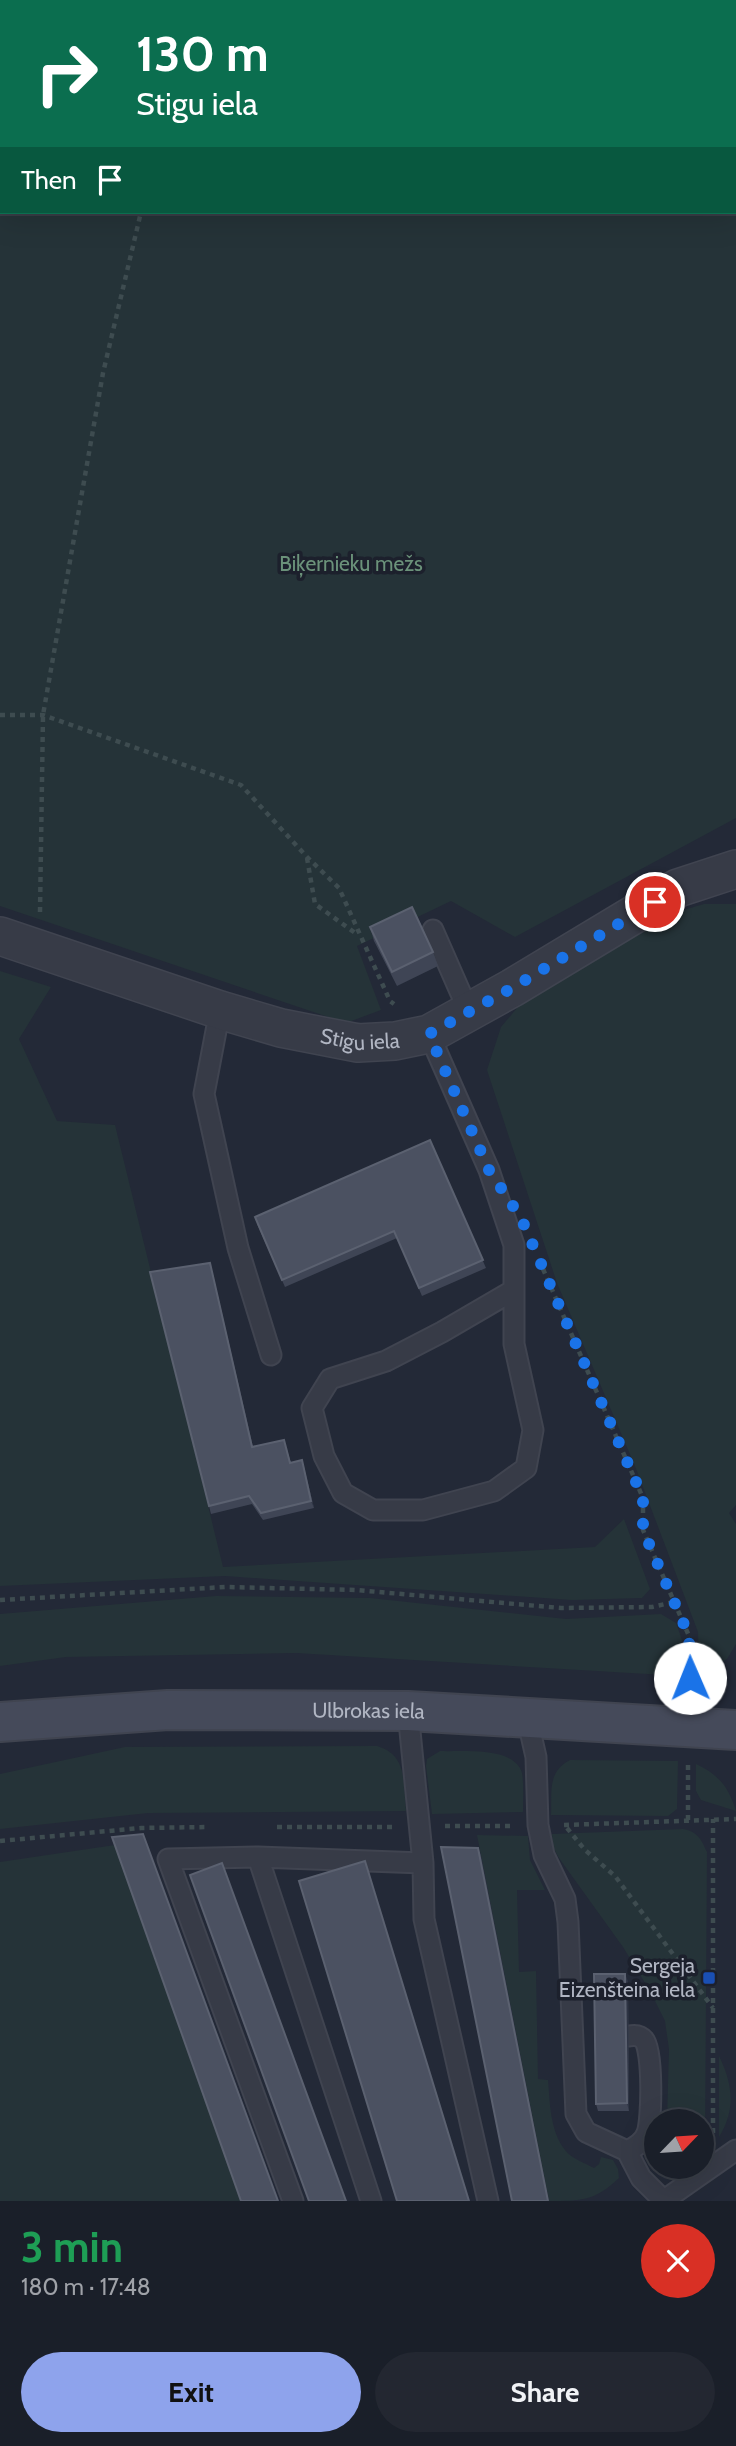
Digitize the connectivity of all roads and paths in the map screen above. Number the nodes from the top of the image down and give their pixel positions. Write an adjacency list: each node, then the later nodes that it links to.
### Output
1 (141, 214): 3 (path)
2 (0, 715): 3 (path)
3 (43, 715): 4 (path); 9 (path)
4 (307, 857): 8 (path); 8 (path)
5 (736, 869): 11 (street, Stigu iela)
6 (433, 930): 11 (lane)
7 (0, 936): 9 (street, Stigu iela)
8 (360, 936): 12 (path)
9 (39, 949): 10 (street, Stigu iela)
10 (220, 1010): 12 (street, Stigu iela); 15 (lane)
11 (468, 1012): 12 (street, Stigu iela)
12 (429, 1034): 14 (lane)
13 (538, 1256): 17 (path)
14 (514, 1290): 14 (lane)
15 (271, 1355)
16 (0, 1600): 17 (path)
17 (674, 1602): 18 (path)
18 (690, 1678)
19 (408, 1711): 20 (main road, Ulbrokas iela); 21 (main road, Ulbrokas iela); 30 (lane)
20 (527, 1717): 22 (main road, Ulbrokas iela); 27 (lane)
21 (0, 1722)
22 (736, 1730)
23 (688, 1763): 26 (path)
24 (713, 1819): 25 (path); 26 (path); 35 (path)
25 (736, 1819)
26 (688, 1820): 28 (path)
27 (538, 1825): 28 (path); 30 (path); 39 (lane)
28 (565, 1825): 35 (path)
29 (266, 1827): 30 (path)
30 (419, 1827): 34 (lane)
31 (211, 1828): 32 (path)
32 (0, 1841)
33 (258, 1857): 34 (lane); 42 (lane); 43 (lane)
34 (423, 1863): 44 (lane)
35 (713, 2008): 37 (path)
36 (629, 2036): 39 (lane)
37 (713, 2109)
38 (736, 2150): 40 (lane)
39 (628, 2151): 45 (lane)
40 (714, 2166)
41 (695, 2179): 45 (lane)
42 (293, 2201)
43 (371, 2201)
44 (488, 2201)
45 (663, 2201)

